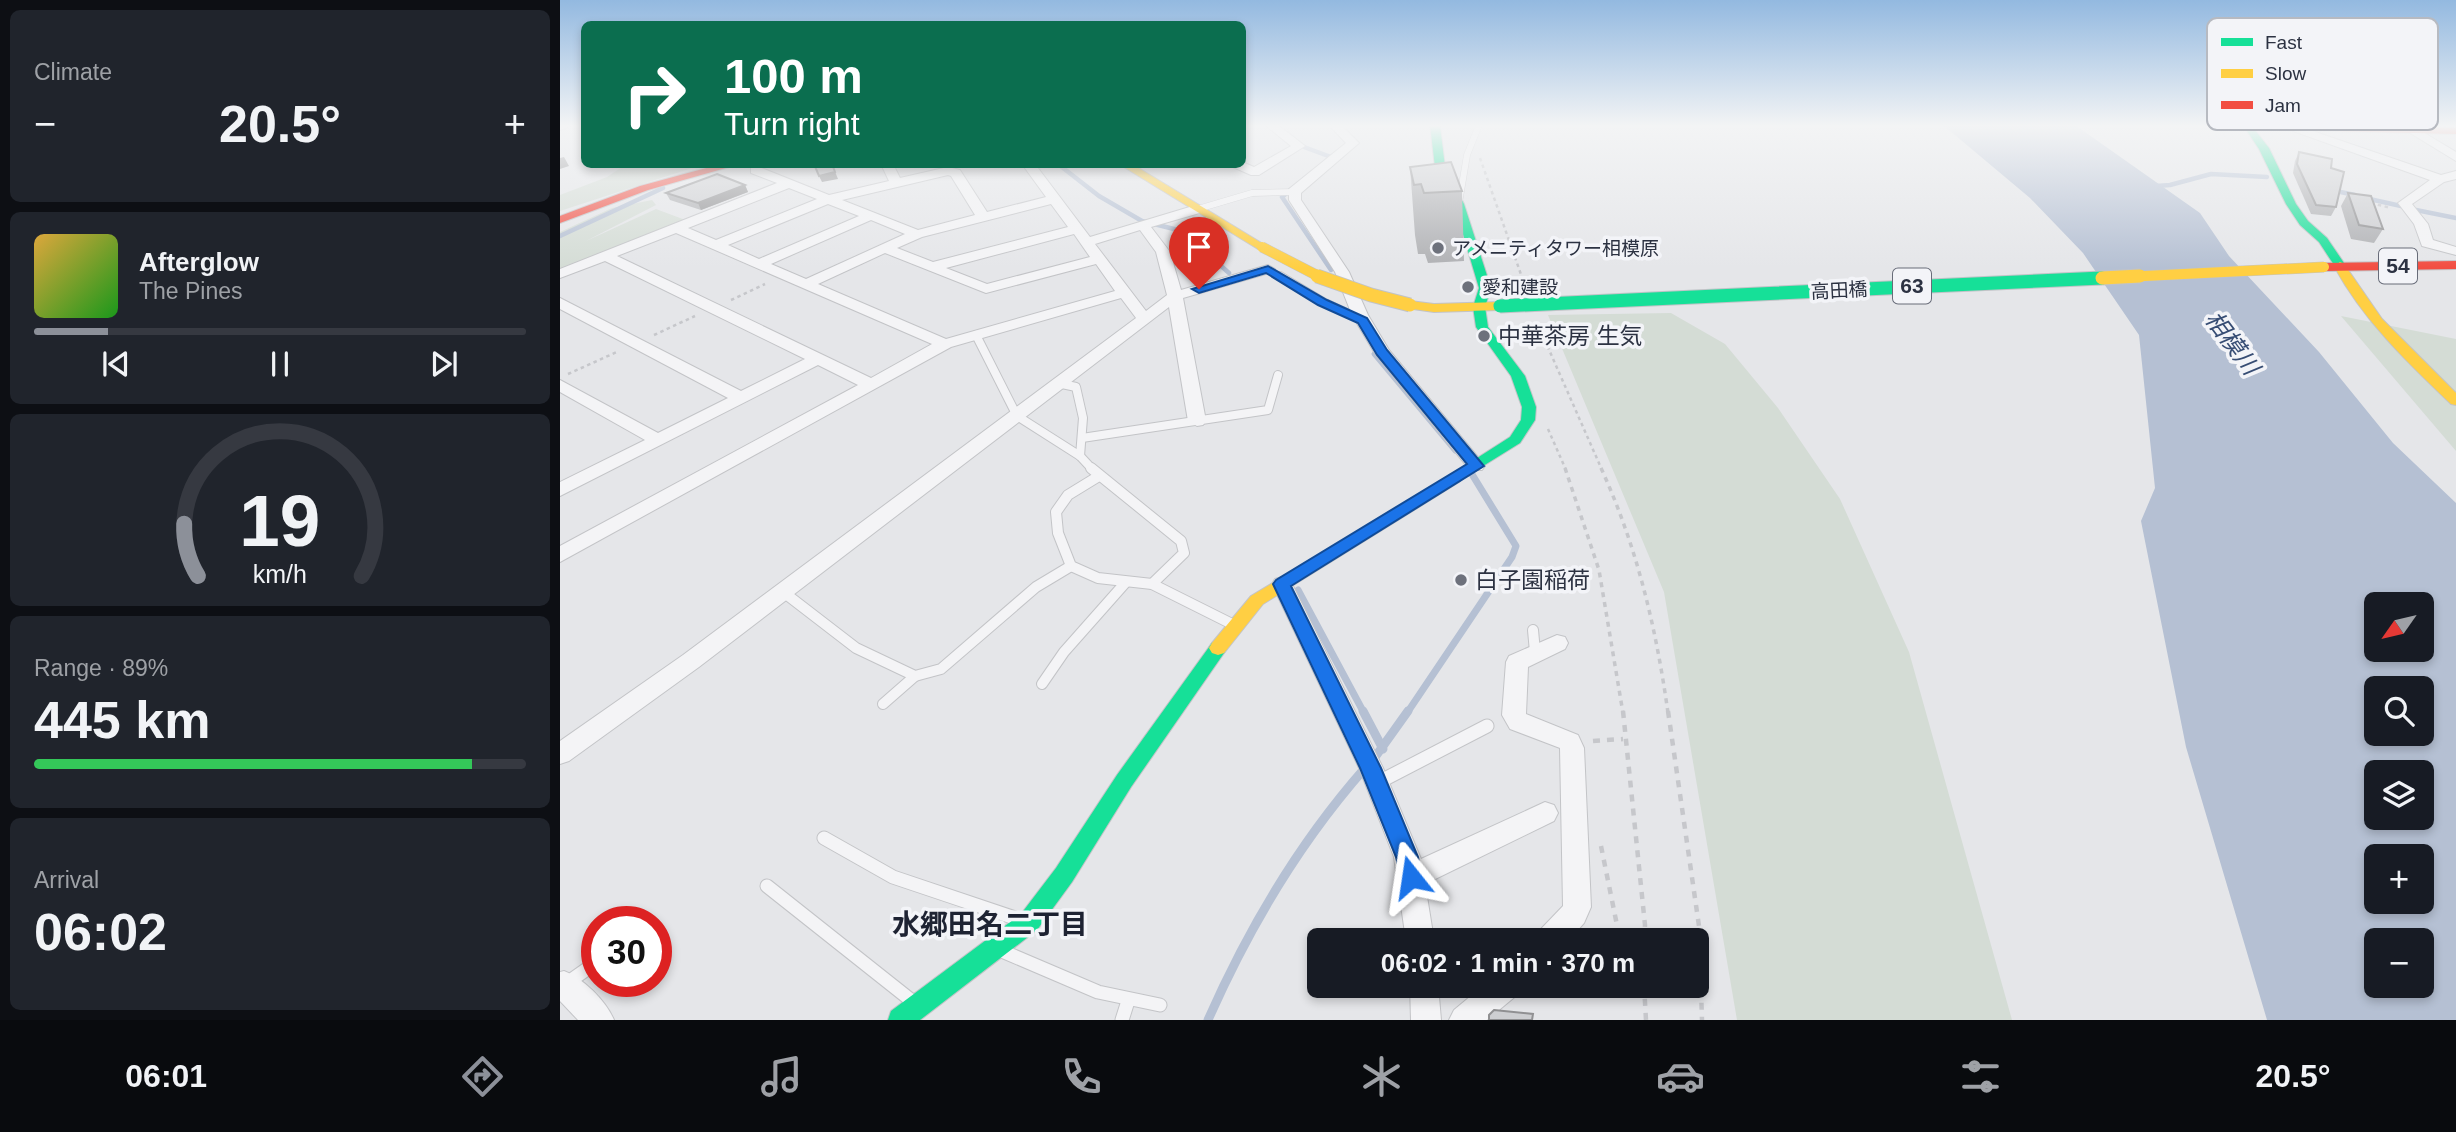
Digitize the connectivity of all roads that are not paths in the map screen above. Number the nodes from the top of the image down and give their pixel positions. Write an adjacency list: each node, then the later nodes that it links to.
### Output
1 (696, 173): 24 (main road)
2 (761, 173): 16 (street)
3 (891, 173): 15 (street)
4 (951, 173): 15 (street)
5 (954, 173): 23 (street)
6 (1035, 173): 18 (street)
7 (1138, 173): 21 (main road, 63)
8 (1314, 173): 17 (street)
9 (1443, 173): 20 (main road)
10 (1465, 173): 20 (lane)
11 (2276, 173): 37 (main road)
12 (2420, 173): 14 (street)
13 (2456, 175): 14 (street)
14 (2440, 179): 34 (street)
15 (896, 183): 19 (street)
16 (788, 184): 19 (street); 26 (street)
17 (1288, 192): 21 (lane); 46 (street)
18 (1055, 199): 23 (street); 27 (street)
19 (828, 200): 22 (street); 30 (street)
20 (1459, 204): 44 (main road)
21 (1198, 209): 25 (street); 44 (main road, 63, bridge)
22 (870, 216): 28 (street); 35 (street)
23 (983, 216): 28 (street)
24 (560, 220)
25 (1143, 225): 29 (street); 42 (street)
26 (677, 228): 30 (street); 32 (street)
27 (1077, 229): 29 (street); 36 (street)
28 (917, 234): 31 (street)
29 (1087, 243): 33 (street)
30 (716, 245): 35 (street)
31 (884, 248): 36 (street); 40 (street)
32 (605, 256): 39 (street); 49 (street)
33 (1099, 259): 36 (street); 41 (street)
34 (2454, 263): 37 (main road, 54)
35 (759, 264): 40 (street)
36 (932, 267)
37 (2332, 267): 44 (main road, 高田橋 / 63, bridge); 55 (main road)
38 (1268, 269): 42 (street); 46 (lane)
39 (560, 274)
40 (806, 284): 48 (street)
41 (1123, 293): 45 (street); 47 (street)
42 (1175, 296): 45 (street); 57 (street)
43 (560, 303): 54 (street)
44 (1479, 307): 61 (main road)
45 (1145, 320): 53 (street)
46 (1363, 320): 61 (street)
47 (976, 335): 48 (street); 56 (lane)
48 (945, 344): 52 (street)
49 (818, 359): 52 (street); 54 (street)
50 (1278, 375): 57 (lane)
51 (560, 384): 59 (street)
52 (870, 384): 64 (street)
53 (1062, 384): 56 (street); 58 (lane)
54 (741, 398): 59 (street)
55 (2456, 401)
56 (1017, 416): 60 (lane); 69 (street)
57 (1197, 421): 58 (lane)
58 (1082, 438): 60 (lane)
59 (658, 440): 63 (street)
60 (1080, 456): 62 (lane)
61 (1476, 466): 68 (main road)
62 (1099, 476): 65 (lane); 67 (lane)
63 (561, 489)
64 (560, 555)
65 (1071, 566): 66 (lane); 72 (lane)
66 (1126, 582): 67 (lane); 73 (lane)
67 (1152, 584): 70 (lane)
68 (1282, 584): 70 (main road); 77 (street)
69 (782, 592): 72 (lane); 76 (street)
70 (1234, 626): 82 (main road)
71 (1542, 642): 84 (street)
72 (915, 676): 74 (lane)
73 (1042, 684)
74 (883, 704)
75 (1487, 726): 77 (lane)
76 (560, 754)
77 (1370, 767): 80 (street)
78 (1545, 813): 80 (street)
79 (824, 838): 82 (lane)
80 (1411, 877): 83 (street)
81 (767, 887): 92 (lane)
82 (1029, 922): 85 (main road)
83 (1418, 928)
84 (1561, 928)
85 (995, 948): 90 (lane); 92 (main road)
86 (581, 973): 87 (lane)
87 (562, 987): 93 (street)
88 (1425, 998): 96 (street)
89 (1491, 998): 97 (street)
90 (1128, 1001): 91 (lane); 95 (lane)
91 (1160, 1005)
92 (918, 1006): 94 (main road)
93 (598, 1020)
94 (900, 1020)
95 (1122, 1020)
96 (1426, 1020)
97 (1464, 1020)

